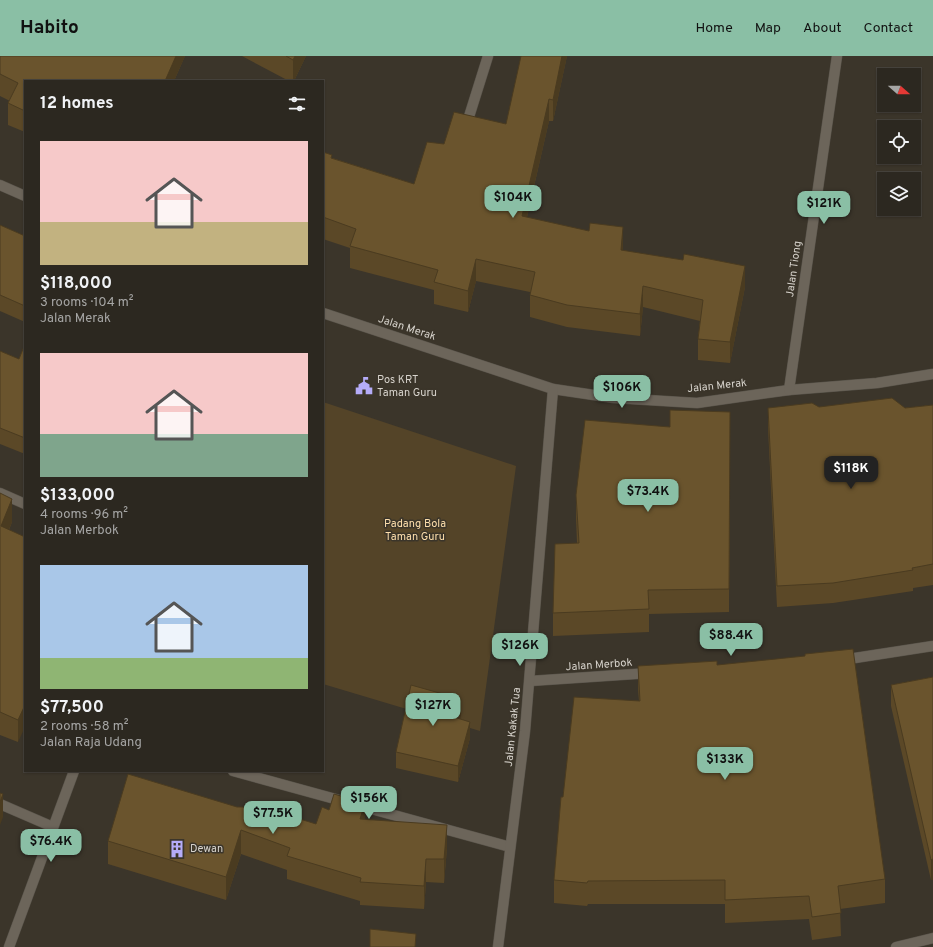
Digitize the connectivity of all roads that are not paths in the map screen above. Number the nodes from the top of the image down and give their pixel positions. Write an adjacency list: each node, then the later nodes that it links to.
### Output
1 (488, 56): 3 (street)
2 (837, 56): 9 (street, Jalan Tiong)
3 (467, 123)
4 (0, 185): 5 (street)
5 (24, 196)
6 (324, 313): 8 (street, Jalan Merak)
7 (933, 374): 9 (street, Jalan Merak)
8 (552, 388): 9 (street, Jalan Merak); 15 (street, Jalan Kakak Tua)
9 (789, 390)
10 (0, 493): 11 (street)
11 (24, 504)
12 (933, 646): 13 (street)
13 (831, 660)
14 (658, 673): 15 (street, Jalan Merbok)
15 (530, 681): 20 (street, Jalan Kakak Tua)
16 (74, 772): 19 (street)
17 (237, 772): 20 (street)
18 (0, 804): 19 (street)
19 (52, 827): 22 (street)
20 (510, 847): 23 (street, Jalan Kakak Tua)
21 (933, 938): 24 (street)
22 (9, 947)
23 (498, 947)
24 (896, 947)

